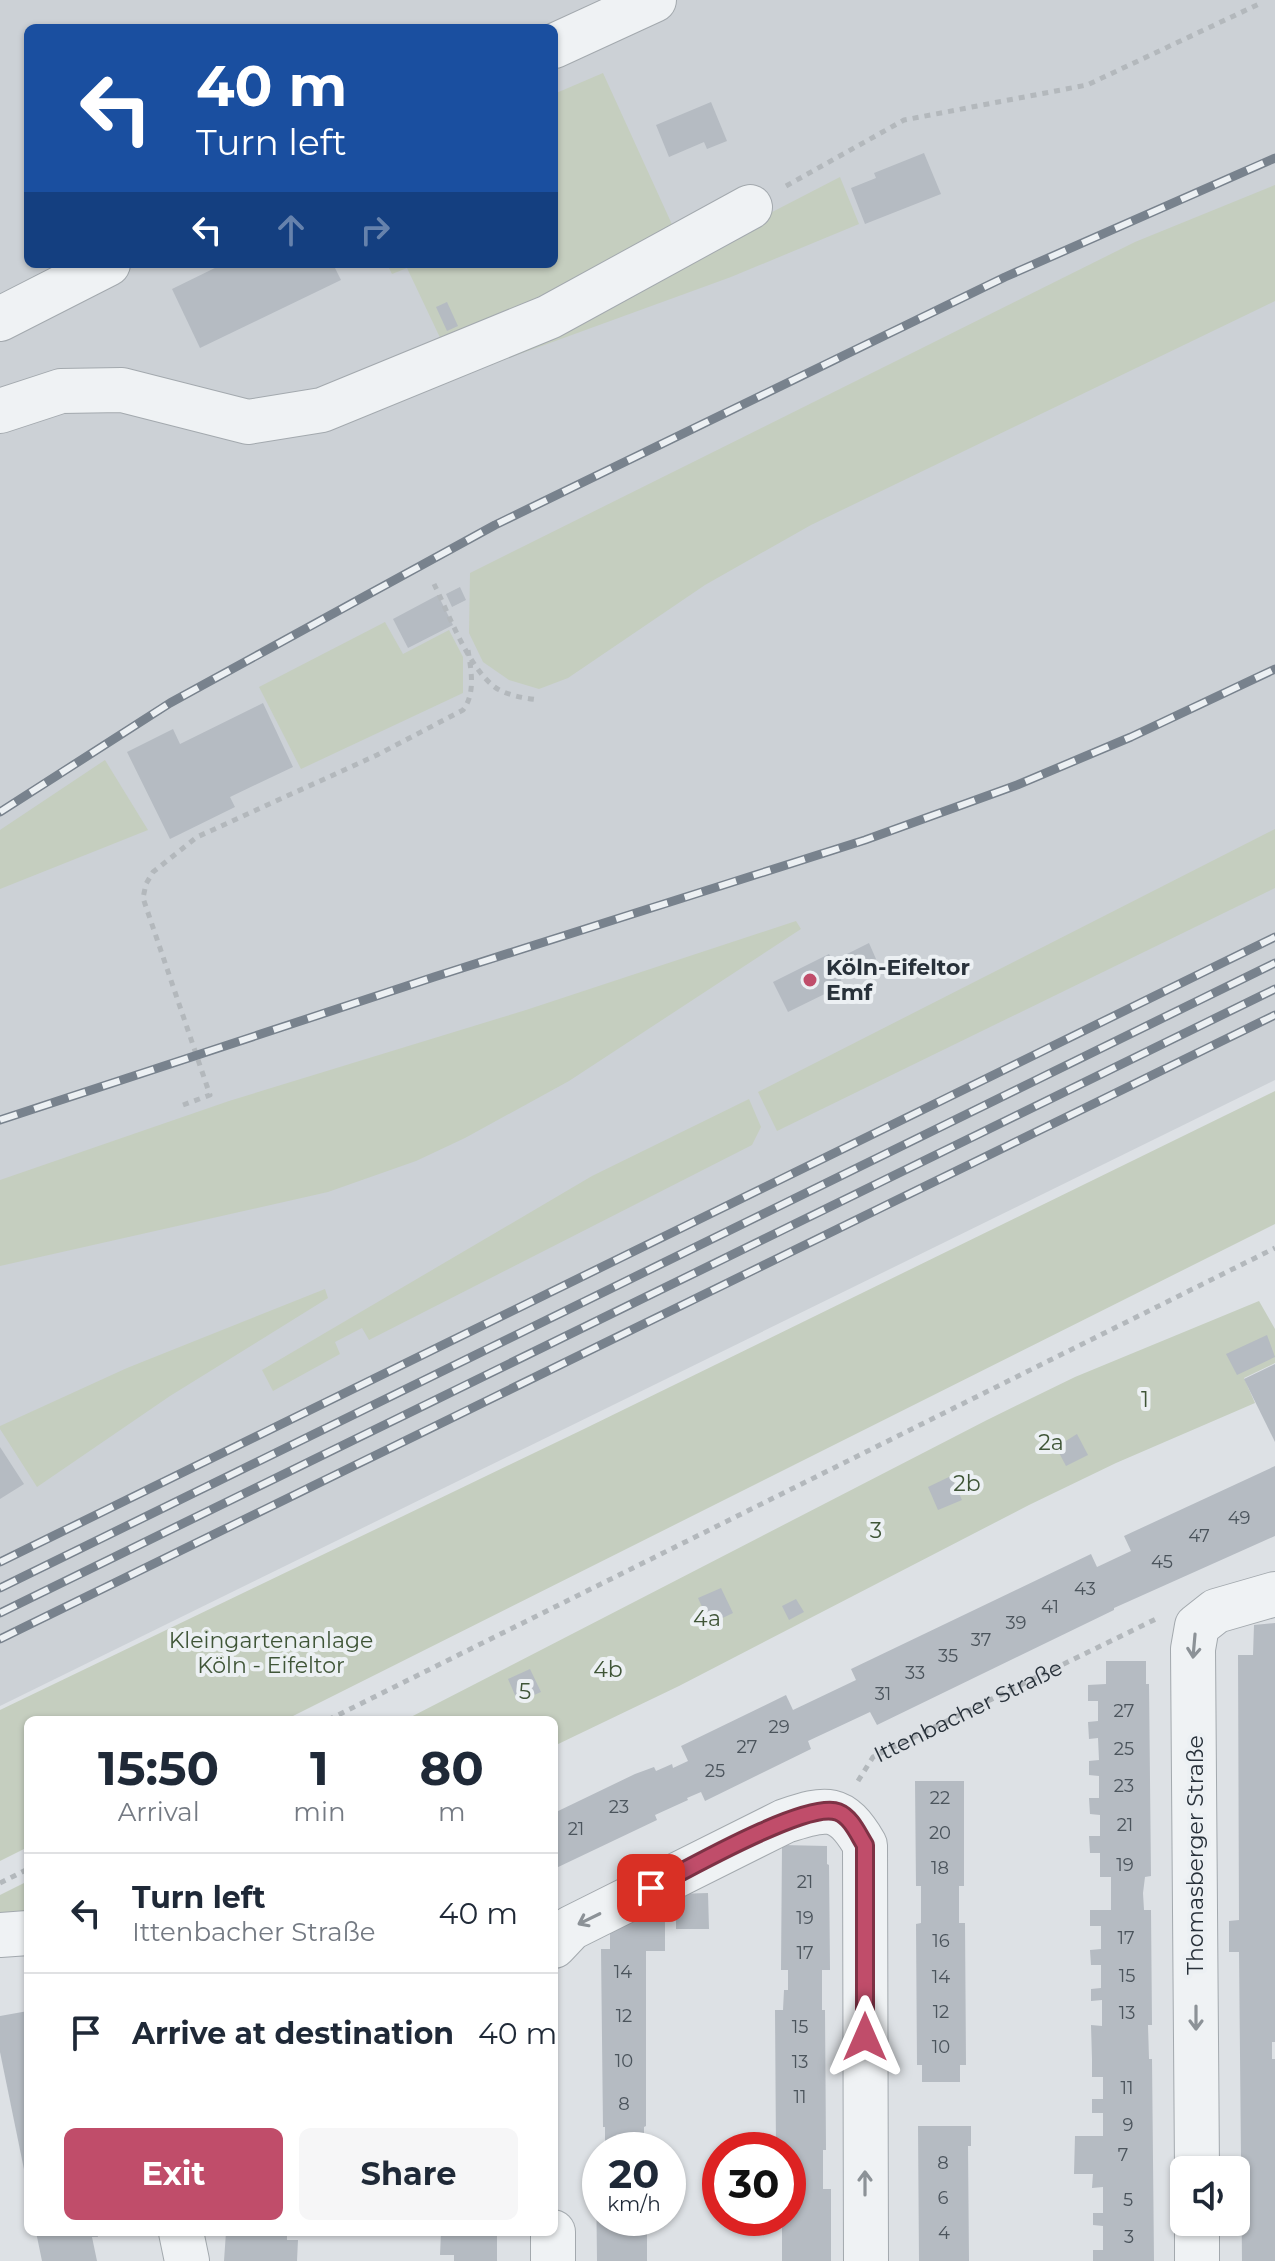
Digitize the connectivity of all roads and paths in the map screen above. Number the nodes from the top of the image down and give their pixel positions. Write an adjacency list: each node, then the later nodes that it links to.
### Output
1 (654, 0): 3 (street)
2 (1259, 4): 4 (path)
3 (558, 44)
4 (750, 207): 7 (street)
5 (100, 268): 6 (street)
6 (0, 319)
7 (0, 411)
8 (434, 584): 9 (path)
9 (468, 650): 10 (path); 11 (path)
10 (539, 700)
11 (183, 1105)
12 (1275, 1248): 15 (path)
13 (1275, 1594): 14 (street)
14 (1197, 1626): 16 (path, Ittenbacher Straße); 22 (street, Thomasberger Straße, one-way to 22)
15 (336, 1716)
16 (838, 1812): 21 (street, one-way to 21); 28 (street, one-way to 16)
17 (24, 1871): 18 (path)
18 (0, 1883)
19 (24, 1933): 20 (street)
20 (0, 1935)
21 (558, 1942)
22 (1197, 2156)
23 (182, 2236): 26 (street)
24 (553, 2236): 27 (street)
25 (1197, 2236): 29 (street)
26 (187, 2261)
27 (553, 2261)
28 (866, 2261)
29 (1197, 2261)

